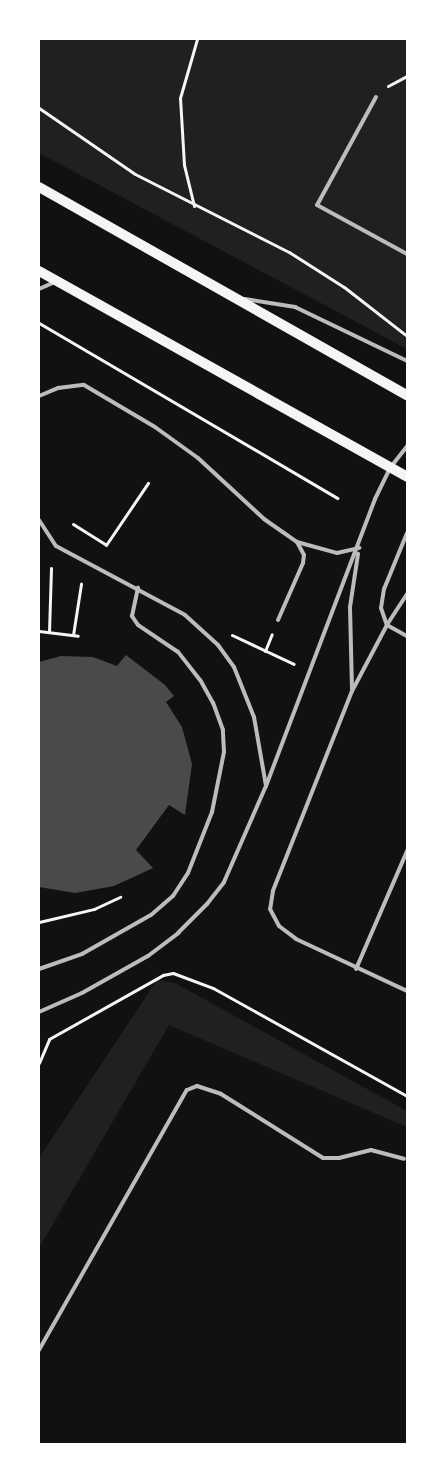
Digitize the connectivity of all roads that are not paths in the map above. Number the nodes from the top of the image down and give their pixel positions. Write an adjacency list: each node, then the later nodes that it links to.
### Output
1 (376, 97): 3 (lane)
2 (39, 187): 7 (main road)
3 (407, 254)
4 (39, 271): 5 (main road)
5 (58, 281): 6 (lane); 12 (main road)
6 (39, 290)
7 (233, 297): 8 (lane); 9 (main road)
8 (407, 361)
9 (407, 395)
10 (39, 396): 16 (lane)
11 (407, 446): 12 (lane)
12 (390, 468): 13 (main road); 17 (lane)
13 (407, 478)
14 (39, 520): 18 (lane)
15 (407, 533): 21 (lane)
16 (297, 542): 17 (lane); 20 (lane)
17 (359, 548): 23 (lane); 24 (lane)
18 (138, 588): 24 (lane); 27 (lane)
19 (407, 594): 21 (lane)
20 (278, 620)
21 (387, 625): 22 (lane); 23 (lane)
22 (407, 636)
23 (352, 692): 26 (lane)
24 (266, 786): 29 (lane)
25 (407, 852): 26 (lane)
26 (356, 968): 28 (lane)
27 (39, 970)
28 (407, 991)
29 (39, 1012)
30 (404, 1158): 31 (lane)
31 (39, 1350)

